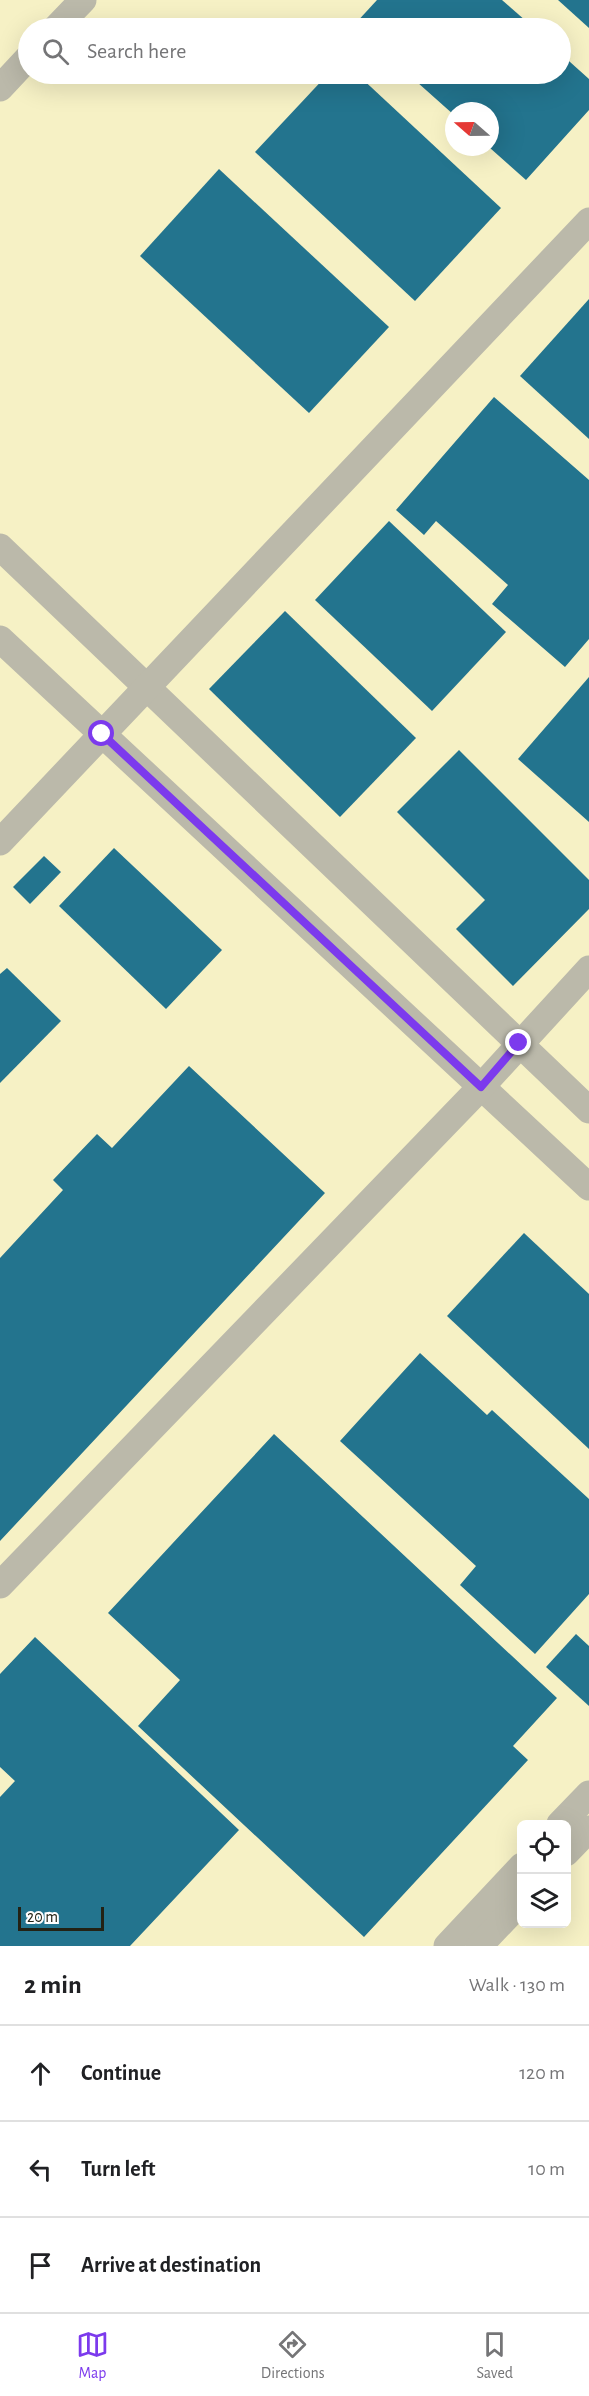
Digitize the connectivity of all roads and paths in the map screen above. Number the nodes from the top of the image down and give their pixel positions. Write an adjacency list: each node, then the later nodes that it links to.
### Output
1 (83, 0): 2 (street)
2 (66, 18)
3 (18, 69): 4 (street)
4 (0, 88)
5 (589, 221): 8 (street)
6 (0, 548): 8 (street)
7 (0, 639): 9 (street)
8 (146, 687): 9 (street); 12 (street)
9 (102, 734): 10 (street); 13 (street)
10 (0, 842)
11 (589, 969): 12 (street)
12 (519, 1043): 13 (street); 14 (street)
13 (481, 1087): 15 (street); 16 (street)
14 (589, 1110)
15 (589, 1187)
16 (0, 1585)
17 (589, 1794): 18 (street)
18 (564, 1820)
19 (589, 1829): 20 (street)
20 (571, 1849)
21 (517, 1871): 23 (street)
22 (517, 1906): 24 (street)
23 (447, 1946)
24 (480, 1946)

